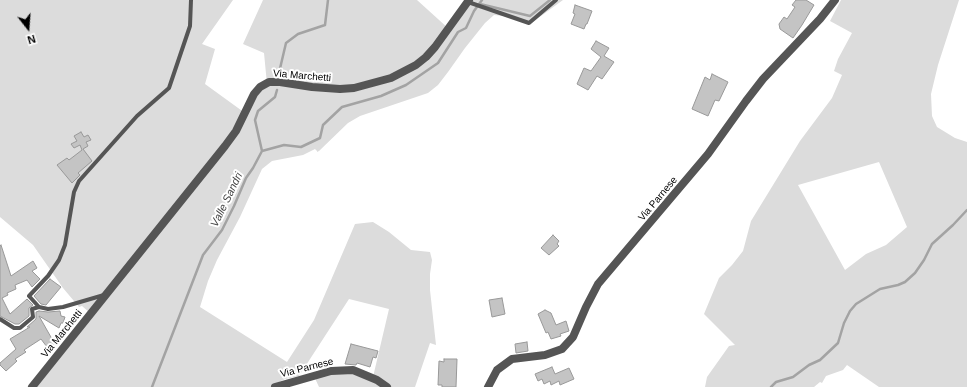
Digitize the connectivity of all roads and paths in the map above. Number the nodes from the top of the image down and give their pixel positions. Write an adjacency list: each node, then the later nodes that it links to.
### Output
1 (191, 0): 6 (lane)
2 (556, 0): 4 (lane)
3 (835, 0): 11 (street, Via Parnese)
4 (471, 2): 5 (street, Via Marchetti)
5 (107, 294): 6 (lane, Via Marchetti); 8 (street, Via Marchetti)
6 (39, 307): 7 (lane)
7 (0, 319)
8 (32, 387)
9 (275, 387): 10 (street, Via Parnese)
10 (387, 387)
11 (488, 387)

